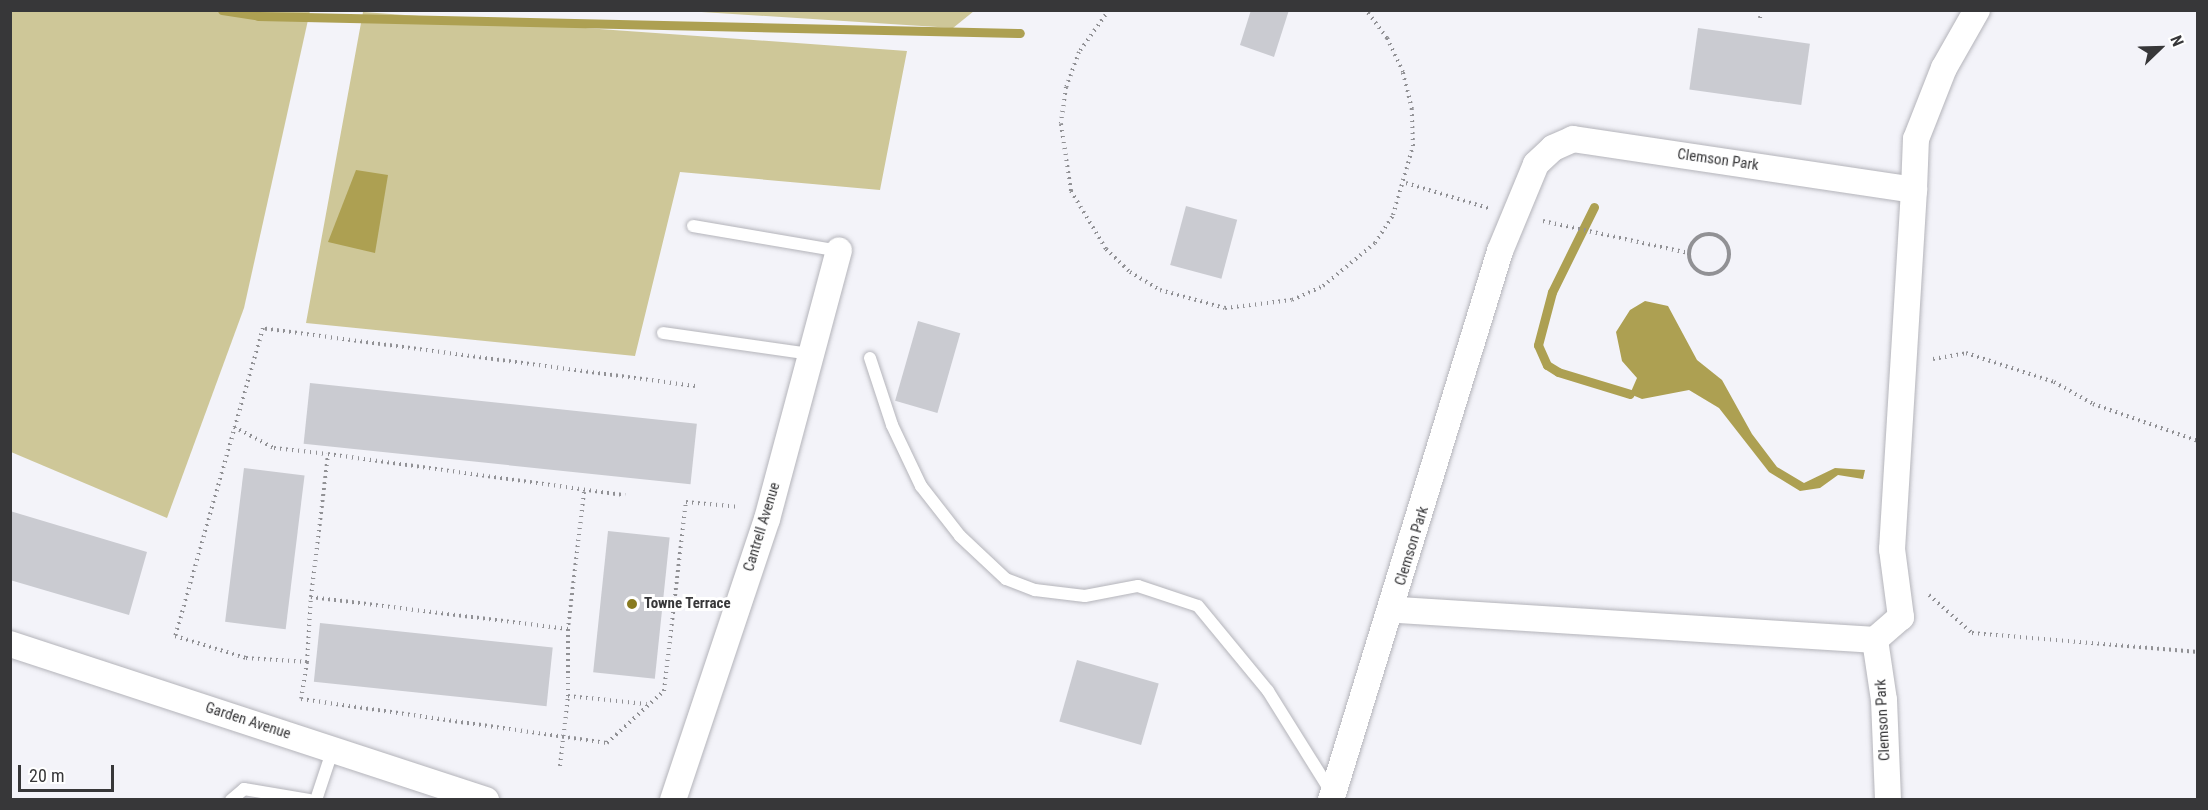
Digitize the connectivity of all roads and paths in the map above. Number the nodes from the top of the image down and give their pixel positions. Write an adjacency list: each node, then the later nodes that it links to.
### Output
1 (1109, 10): 2 (path)
2 (1366, 10)
3 (1761, 10): 5 (path)
4 (1977, 10): 6 (street)
5 (1760, 18)
6 (1914, 190): 23 (street, Clemson Park); 25 (street)
7 (693, 226): 8 (lane)
8 (839, 252): 11 (street, Cantrell Avenue)
9 (1716, 274): 9 (path)
10 (663, 333): 11 (lane)
11 (811, 354): 39 (street, Cantrell Avenue)
12 (870, 358): 34 (lane)
13 (1930, 362): 16 (path)
14 (695, 386): 15 (path)
15 (234, 427): 17 (path); 28 (path)
16 (2198, 441)
17 (328, 454): 18 (path); 22 (path)
18 (584, 492): 19 (path); 24 (path)
19 (625, 495)
20 (743, 508): 30 (path)
21 (1926, 591): 27 (path)
22 (311, 597): 24 (path); 28 (path)
23 (1392, 610): 25 (street); 34 (street, Clemson Park)
24 (568, 629): 29 (path)
25 (1875, 640): 40 (street, Clemson Park)
26 (10, 644): 32 (street, Garden Avenue)
27 (2198, 652)
28 (307, 662): 31 (path)
29 (568, 696): 30 (path); 31 (path)
30 (648, 704): 31 (path)
31 (560, 737): 33 (path)
32 (333, 749): 37 (lane); 38 (street, Garden Avenue)
33 (560, 766)
34 (1331, 796)
35 (231, 800): 36 (lane)
36 (309, 800)
37 (316, 800)
38 (486, 800)
39 (673, 800)
40 (1888, 800)

